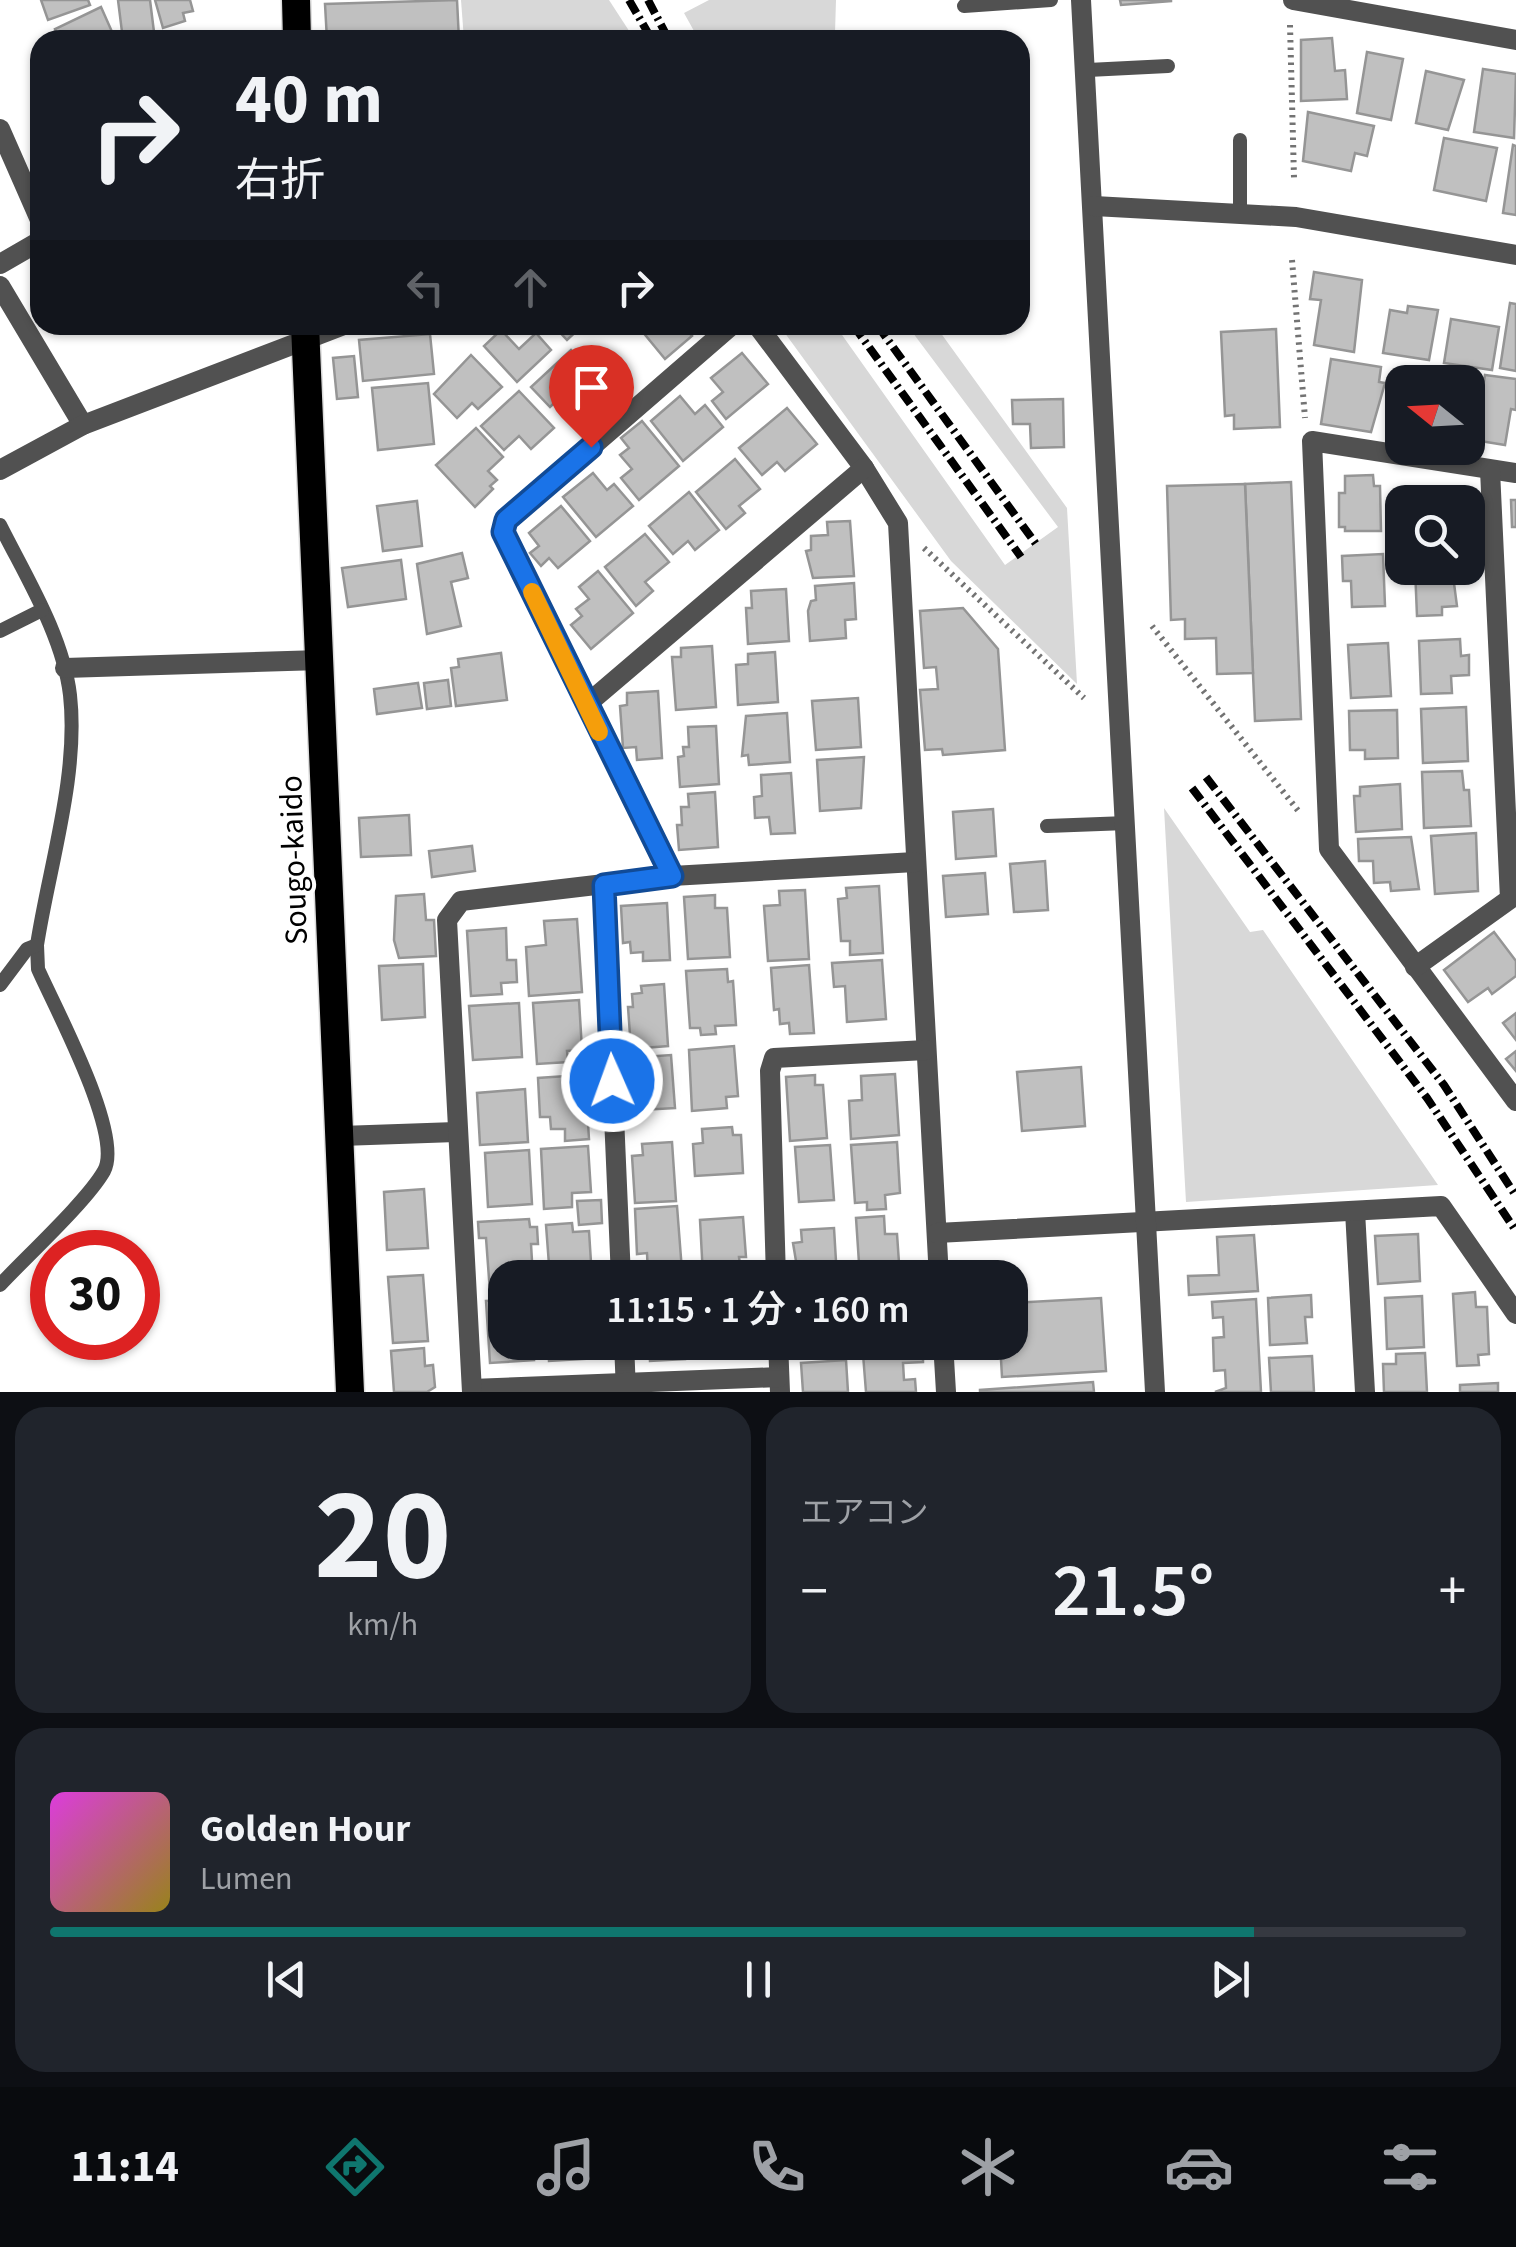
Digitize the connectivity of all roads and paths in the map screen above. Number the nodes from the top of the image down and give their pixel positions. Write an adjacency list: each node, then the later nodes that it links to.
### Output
1 (296, 0): 6 (highway)
2 (1051, 0): 4 (lane)
3 (1080, 0): 9 (street)
4 (964, 6)
5 (1291, 10): 7 (street); 12 (path)
6 (297, 30)
7 (1516, 40)
8 (1168, 66): 9 (lane)
9 (1088, 70): 14 (street)
10 (0, 129): 13 (street)
11 (1240, 140): 15 (lane)
12 (1294, 178)
13 (30, 197)
14 (1094, 206): 15 (street); 40 (street)
15 (1240, 214): 17 (street)
16 (30, 247): 19 (street)
17 (1516, 255)
18 (1292, 260): 26 (path)
19 (0, 264)
20 (0, 286): 25 (street)
21 (296, 335): 25 (street)
22 (305, 335): 36 (highway, Sougo-kaido)
23 (720, 335): 39 (street)
24 (764, 335): 27 (street)
25 (83, 425): 28 (street)
26 (1312, 440): 29 (street); 42 (street)
27 (864, 468): 31 (street); 39 (street)
28 (0, 470)
29 (1490, 470): 30 (street); 47 (street)
30 (1516, 474)
31 (898, 523): 38 (path); 43 (street)
32 (0, 525): 33 (lane)
33 (42, 610): 35 (lane); 37 (lane)
34 (1152, 626): 42 (path)
35 (0, 631)
36 (321, 660): 37 (street); 52 (highway, Sougo-kaido)
37 (65, 668): 46 (lane)
38 (1084, 698)
39 (586, 705): 44 (street)
40 (1127, 823): 41 (lane); 54 (street)
41 (1047, 826)
42 (1329, 850): 47 (street)
43 (915, 862): 44 (street); 49 (street)
44 (672, 876): 45 (street)
45 (604, 885): 51 (street); 56 (street)
46 (37, 945): 48 (lane); 59 (lane)
47 (1415, 967): 50 (street)
48 (0, 985)
49 (926, 1050): 55 (street); 57 (street)
50 (1516, 1101)
51 (456, 1132): 52 (street); 66 (street)
52 (341, 1136): 67 (highway, Sougo-kaido)
53 (1355, 1211): 54 (street); 60 (street); 70 (street)
54 (1147, 1222): 55 (street); 69 (street)
55 (936, 1233): 58 (street)
56 (620, 1260)
57 (775, 1260)
58 (938, 1260)
59 (0, 1285)
60 (1516, 1314)
61 (625, 1360): 65 (street)
62 (779, 1360): 64 (street)
63 (944, 1360): 68 (street)
64 (780, 1385): 65 (street)
65 (626, 1387): 66 (street)
66 (472, 1390)
67 (350, 1392)
68 (946, 1392)
69 (1155, 1392)
70 (1365, 1392)

